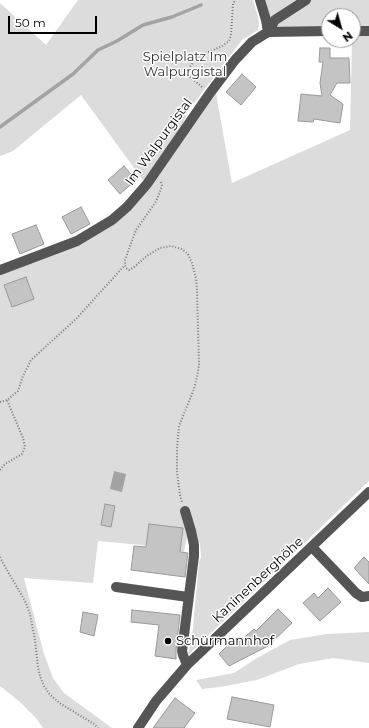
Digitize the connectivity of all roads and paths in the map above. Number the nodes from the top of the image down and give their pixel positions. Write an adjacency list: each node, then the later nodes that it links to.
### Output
1 (235, 0): 6 (path)
2 (260, 0): 5 (street)
3 (306, 0): 5 (street)
4 (321, 30): 5 (street)
5 (268, 32): 6 (street, Im Walpurgistal)
6 (210, 93): 7 (street, Im Walpurgistal)
7 (159, 167): 8 (path); 9 (street, Im Walpurgistal)
8 (125, 265): 10 (path); 14 (path)
9 (0, 270)
10 (7, 400): 11 (path); 12 (path)
11 (0, 402)
12 (0, 470)
13 (369, 492): 15 (street, Kaninenberghöhe)
14 (185, 511): 19 (street)
15 (312, 547): 18 (street); 20 (street, Kaninenberghöhe)
16 (0, 557): 21 (path)
17 (116, 587): 19 (street)
18 (369, 596)
19 (188, 597): 20 (street)
20 (187, 665): 22 (street, Kaninenberghöhe)
21 (98, 728)
22 (138, 728)

